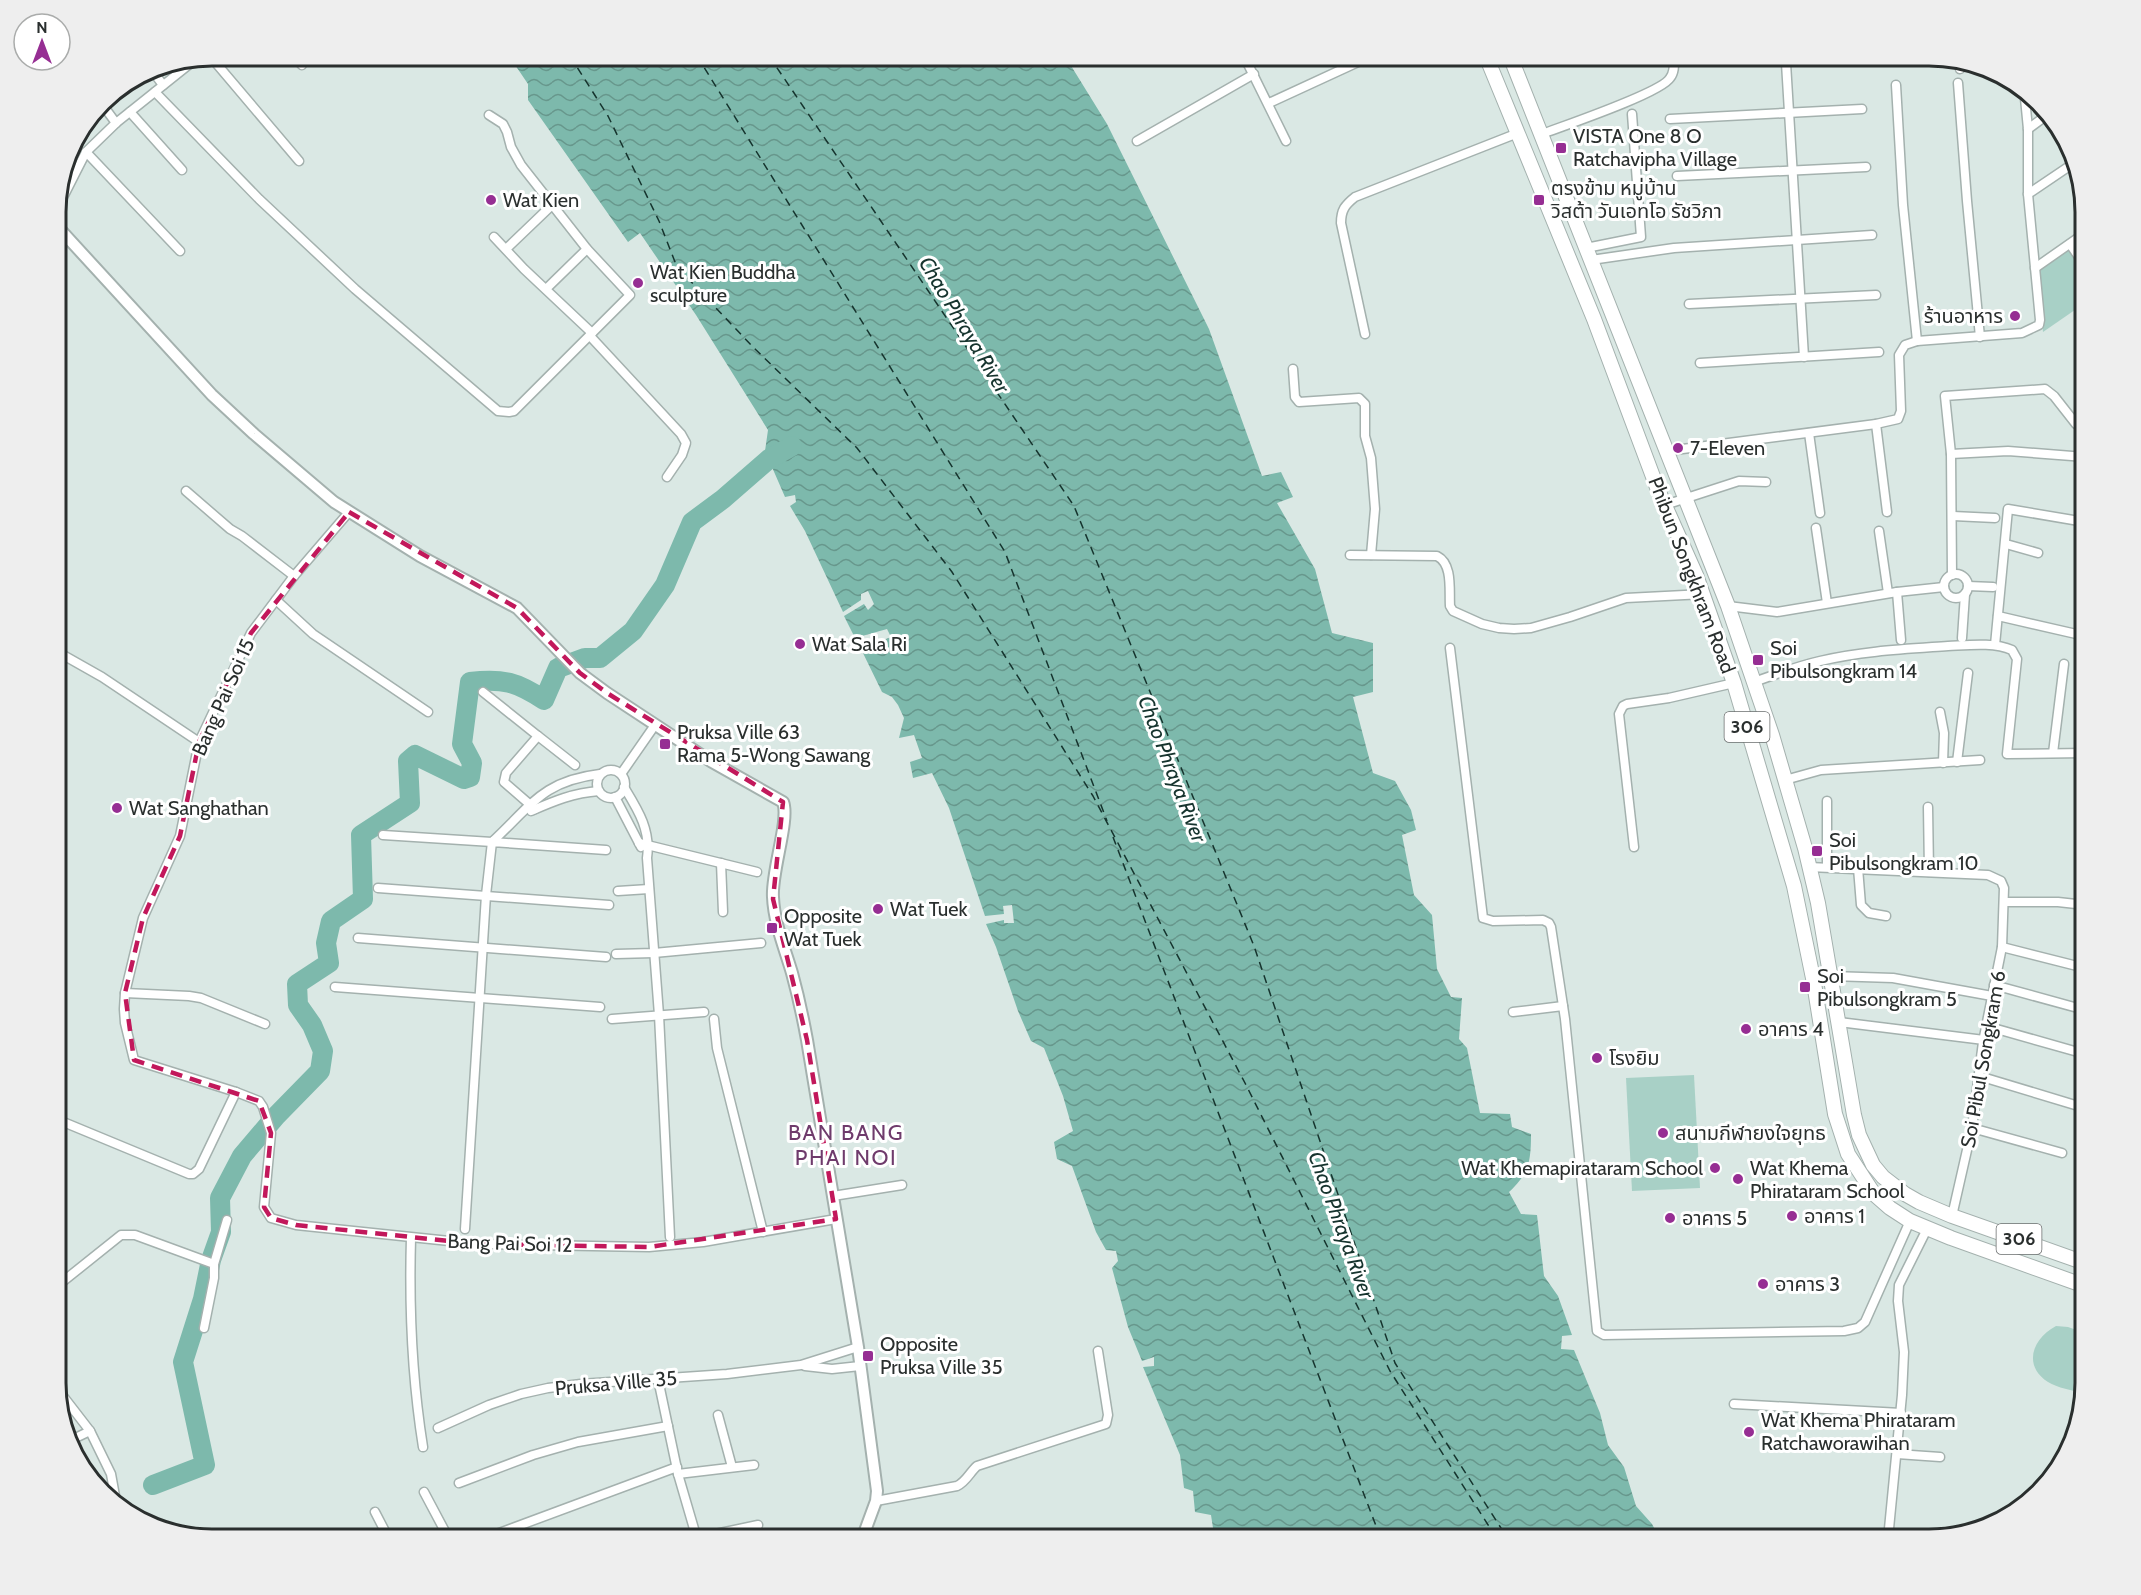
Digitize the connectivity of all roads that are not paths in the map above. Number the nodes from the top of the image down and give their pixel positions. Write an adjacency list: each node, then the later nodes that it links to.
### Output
1 (218, 66): 32 (street)
2 (1250, 66): 9 (street)
3 (1349, 66): 15 (street)
4 (1490, 66): 27 (main road, Phibun Songkhram Road / 306)
5 (1514, 66): 28 (main road, Phibun Songkhram Road / 306)
6 (1674, 66): 28 (street)
7 (1786, 66): 20 (street)
8 (183, 69): 12 (street)
9 (1254, 74): 15 (street); 29 (street)
10 (157, 77): 12 (street)
11 (1958, 83): 59 (street)
12 (163, 85): 14 (street)
13 (1896, 85): 60 (street)
14 (155, 92): 19 (street); 57 (street)
15 (1269, 103): 30 (street)
16 (2025, 103): 26 (street)
17 (1862, 109): 20 (street)
18 (107, 111): 25 (street)
19 (130, 112): 25 (street); 35 (street)
20 (1789, 112): 23 (street); 36 (street)
21 (1632, 114): 51 (street)
22 (489, 115): 40 (street)
23 (1670, 119)
24 (2041, 119): 26 (street)
25 (116, 123): 31 (street)
26 (2028, 129): 39 (street)
27 (1518, 133): 58 (street); 75 (main road, Phibun Songkhram Road / 306)
28 (1542, 134): 51 (main road, Phibun Songkhram Road / 306)
29 (1137, 141)
30 (1286, 141)
31 (86, 152): 38 (street); 49 (street)
32 (299, 161)
33 (1866, 167): 36 (street)
34 (2068, 167): 39 (street)
35 (182, 170)
36 (1792, 170): 37 (street); 44 (street)
37 (1677, 177)
38 (69, 185)
39 (2028, 194): 52 (street)
40 (552, 205): 47 (street); 48 (street)
41 (1872, 235): 44 (street)
42 (66, 236): 76 (street)
43 (494, 237): 47 (street)
44 (1797, 240): 51 (street); 55 (street)
45 (2075, 240): 46 (street)
46 (2070, 244): 50 (street); 52 (street)
47 (506, 249): 53 (street)
48 (587, 249): 53 (street); 57 (street)
49 (180, 250)
50 (2075, 251)
51 (1589, 254): 68 (main road, Phibun Songkhram Road / 306)
52 (2036, 268): 59 (street)
53 (546, 289): 57 (street)
54 (1876, 295): 55 (street)
55 (1802, 300): 56 (street); 62 (street)
56 (1689, 304)
57 (591, 334): 71 (street)
58 (1365, 334)
59 (1980, 337): 60 (street)
60 (1917, 341): 66 (street)
61 (1879, 352): 62 (street)
62 (1804, 357): 63 (street)
63 (1700, 363)
64 (1293, 369): 89 (street)
65 (2075, 423): 69 (street)
66 (1876, 424): 67 (street); 77 (street)
67 (1809, 433): 68 (street); 78 (street)
68 (1667, 451): 74 (main road, Phibun Songkhram Road / 306)
69 (1952, 454): 70 (street); 79 (street)
70 (2075, 456)
71 (667, 477)
72 (1766, 482): 74 (street)
73 (186, 491): 91 (street)
74 (1686, 498): 75 (street); 84 (main road, Phibun Songkhram Road / 306)
75 (1665, 505): 85 (main road, Phibun Songkhram Road / 306)
76 (349, 512): 91 (street, Bang Pai Soi 15); 114 (street)
77 (1887, 512)
78 (1820, 513)
79 (1953, 516): 80 (street); 90 (street)
80 (1995, 518)
81 (2075, 520): 86 (street)
82 (1816, 528): 98 (street)
83 (1879, 531): 95 (street)
84 (1700, 534): 85 (main road); 99 (main road, Phibun Songkhram Road / 306)
85 (1681, 540): 96 (main road, Phibun Songkhram Road / 306)
86 (2006, 544): 87 (street); 100 (street)
87 (2038, 553)
88 (1350, 555): 89 (street)
89 (1371, 555): 96 (street)
90 (1952, 575): 93 (street); 94 (street)
91 (294, 576): 97 (street, Bang Pai Soi 15)
92 (1993, 586): 94 (street)
93 (1944, 587): 94 (street); 95 (street)
94 (1966, 590): 102 (street)
95 (1893, 593): 98 (street); 103 (street)
96 (1704, 594): 110 (main road, Phibun Songkhram Road / 306)
97 (276, 600): 112 (street); 116 (street, Bang Pai Soi 15)
98 (1827, 603): 99 (street)
99 (1728, 606): 109 (main road, Phibun Songkhram Road / 306)
100 (1998, 616): 101 (street); 104 (street)
101 (2075, 634)
102 (1962, 638)
103 (1901, 640)
104 (1995, 645): 109 (street); 117 (street)
105 (1450, 648): 168 (street)
106 (66, 657): 116 (street)
107 (2064, 664): 117 (street)
108 (1968, 673): 120 (street)
109 (1754, 682): 125 (main road, Phibun Songkhram Road / 306)
110 (1734, 683): 136 (street); 193 (main road, Phibun Songkhram Road / 306)
111 (483, 692): 115 (street)
112 (428, 712)
113 (1940, 712): 121 (street)
114 (655, 725): 124 (street); 189 (street)
115 (538, 736): 122 (street); 130 (street)
116 (199, 742): 165 (street, Bang Pai Soi 15)
117 (2053, 753): 118 (street)
118 (2075, 753)
119 (1980, 760): 120 (street)
120 (1957, 762): 121 (street)
121 (1943, 763): 125 (street)
122 (575, 765)
123 (600, 774): 124 (street); 127 (street); 130 (street)
124 (621, 774): 126 (street)
125 (1785, 780): 140 (main road, Phibun Songkhram Road / 306)
126 (624, 787): 128 (street); 135 (street)
127 (599, 791): 128 (street); 130 (street)
128 (615, 797): 134 (street)
129 (1827, 801): 141 (street)
130 (532, 806): 133 (street)
131 (1928, 807): 144 (street)
132 (384, 835): 133 (street)
133 (492, 842): 137 (street); 148 (street)
134 (639, 843): 135 (street); 138 (street)
135 (649, 844): 138 (street); 139 (street)
136 (1634, 848)
137 (606, 850)
138 (647, 858): 146 (street)
139 (721, 863): 143 (street); 152 (street)
140 (1809, 867): 141 (street); 162 (main road, Phibun Songkhram Road / 306)
141 (1827, 867): 142 (street)
142 (1858, 868): 144 (street); 153 (street)
143 (757, 872)
144 (1929, 872): 149 (street)
145 (378, 888): 148 (street)
146 (650, 889): 147 (street); 158 (street)
147 (618, 891)
148 (486, 895): 151 (street); 157 (street)
149 (2005, 902): 150 (street); 156 (street, Soi Pibul Songkram 6)
150 (2075, 904)
151 (609, 905)
152 (723, 912)
153 (1886, 916)
154 (358, 938): 157 (street)
155 (761, 943): 158 (street)
156 (2002, 947): 161 (street); 163 (street, Soi Pibul Songkram 6)
157 (483, 948): 160 (street); 167 (street)
158 (654, 953): 159 (street); 173 (street)
159 (616, 954)
160 (606, 957)
161 (2075, 965)
162 (1831, 976): 166 (street); 176 (main road, Phibun Songkhram Road / 306)
163 (1994, 985): 166 (street, Soi Pibul Songkram 6); 170 (street)
164 (335, 987): 167 (street)
165 (125, 993): 177 (street); 182 (street, Bang Pai Soi 15)
166 (1992, 996): 178 (street, Soi Pibul Songkram 6)
167 (480, 998): 169 (street); 194 (street)
168 (1563, 1006): 172 (street); 204 (street)
169 (600, 1007)
170 (2075, 1007)
171 (704, 1012): 173 (street)
172 (1513, 1012)
173 (659, 1016): 174 (street); 197 (street)
174 (612, 1019)
175 (714, 1019): 196 (street)
176 (1839, 1022): 179 (street); 190 (main road, Phibun Songkhram Road / 306)
177 (266, 1024)
178 (1986, 1026): 179 (street, Soi Pibul Songkram 6); 180 (street)
179 (1984, 1040): 181 (street, Soi Pibul Songkram 6)
180 (2075, 1051)
181 (1979, 1076): 183 (street); 185 (street, Soi Pibul Songkram 6)
182 (236, 1092): 184 (street); 186 (street, Bang Pai Soi 15)
183 (2075, 1105)
184 (66, 1123)
185 (1972, 1128): 187 (street); 190 (street, Soi Pibul Songkram 6)
186 (271, 1133): 198 (street, Bang Pai Soi 12)
187 (2062, 1153)
188 (902, 1185): 189 (street)
189 (833, 1196): 191 (street)
190 (1952, 1216): 199 (main road, Phibun Songkhram Road / 306)
191 (836, 1219): 196 (street, Bang Pai Soi 12); 206 (street)
192 (227, 1220): 200 (street)
193 (1910, 1221): 195 (main road, Phibun Songkhram Road / 306); 204 (street)
194 (465, 1229)
195 (1927, 1229): 202 (main road, Phibun Songkhram Road / 306); 203 (street)
196 (763, 1232): 198 (street, Bang Pai Soi 12)
197 (670, 1237)
198 (411, 1238): 219 (street)
199 (2075, 1259)
200 (213, 1263): 201 (street); 205 (street)
201 (66, 1279)
202 (2075, 1282)
203 (1898, 1290): 204 (street); 213 (street)
204 (1879, 1293)
205 (204, 1328)
206 (858, 1347): 208 (street, Pruksa Ville 35); 209 (street)
207 (1098, 1352): 228 (street)
208 (801, 1365): 209 (street, Pruksa Ville 35); 210 (street, Pruksa Ville 35)
209 (860, 1366): 228 (street)
210 (658, 1379): 215 (street); 216 (street, Pruksa Ville 35)
211 (68, 1402): 217 (street)
212 (1734, 1404): 213 (street)
213 (1901, 1413): 220 (street)
214 (718, 1415): 223 (street)
215 (668, 1426): 224 (street); 225 (street)
216 (438, 1428)
217 (90, 1431): 218 (street); 226 (street)
218 (76, 1437)
219 (423, 1447)
220 (1897, 1454): 221 (street); 237 (street)
221 (1940, 1457)
222 (754, 1466): 223 (street)
223 (732, 1467): 224 (street)
224 (678, 1470): 233 (street); 234 (street)
225 (459, 1483)
226 (114, 1491)
227 (424, 1492): 232 (street)
228 (876, 1501): 236 (street)
229 (375, 1512): 231 (street)
230 (758, 1525): 235 (street)
231 (384, 1529)
232 (444, 1529)
233 (511, 1529)
234 (693, 1529)
235 (740, 1529)
236 (866, 1529)
237 (1889, 1529)

